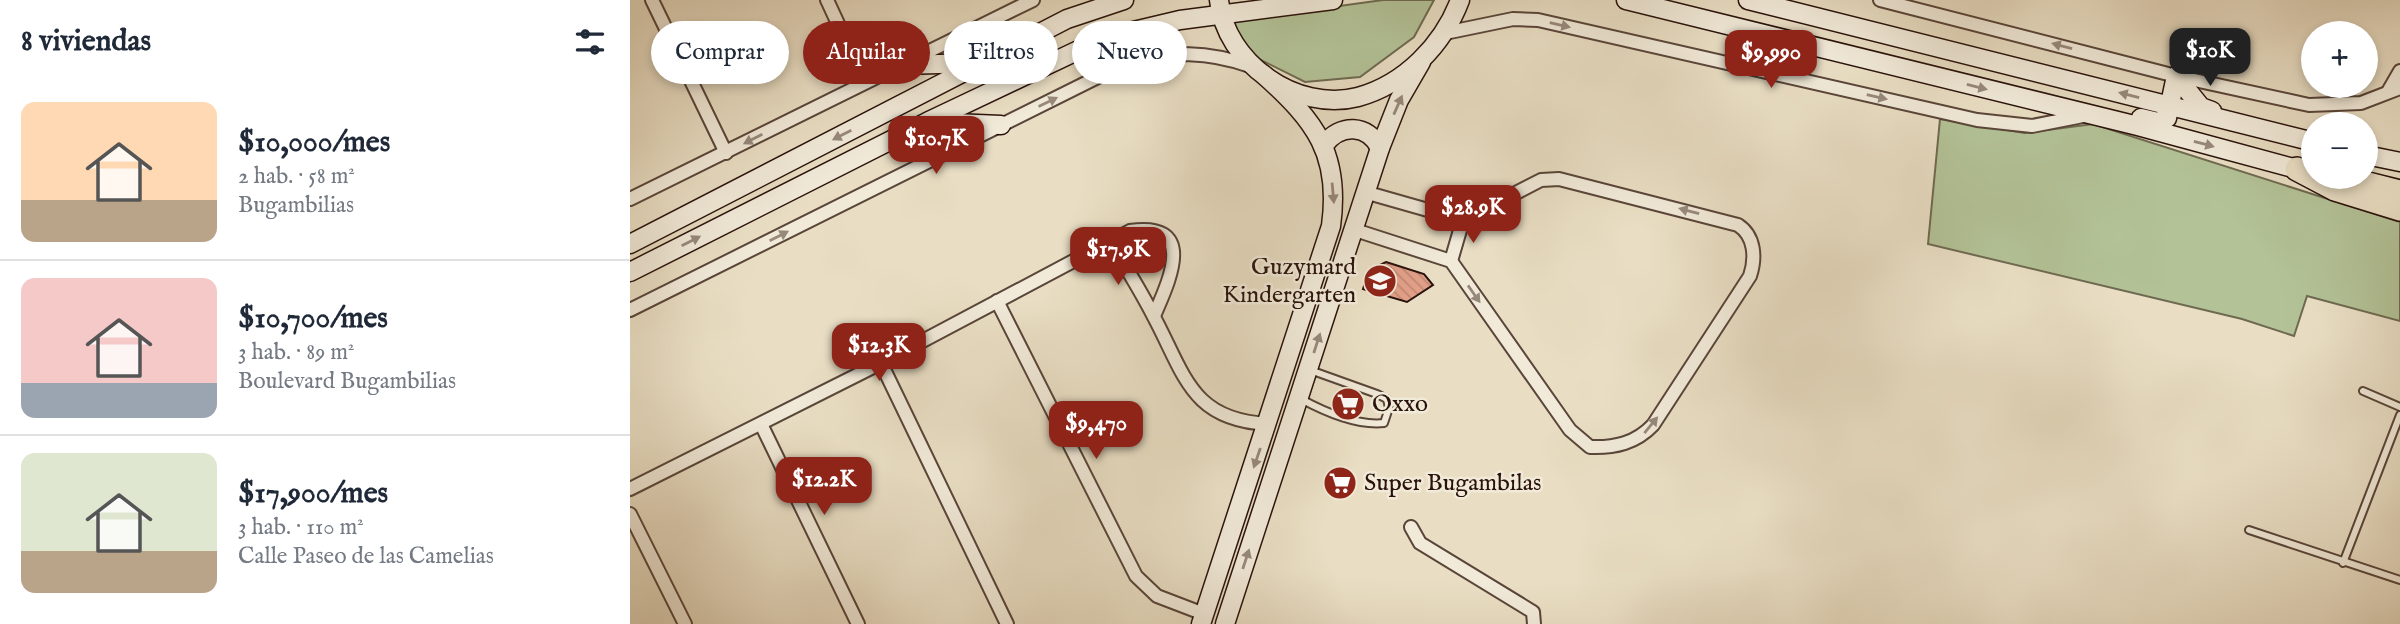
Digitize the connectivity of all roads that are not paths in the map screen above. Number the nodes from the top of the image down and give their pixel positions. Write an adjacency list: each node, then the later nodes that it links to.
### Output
1 (652, 0): 32 (street)
2 (827, 0): 13 (street)
3 (1033, 0): 10 (street)
4 (1124, 0): 14 (street)
5 (1333, 0): 12 (street)
6 (1460, 0): 15 (street)
7 (1626, 0): 25 (street, one-way to 25)
8 (1748, 0): 24 (street, one-way to 8)
9 (1881, 0): 11 (street)
10 (1002, 6): 16 (street)
11 (1930, 6): 20 (street, one-way to 11)
12 (1220, 8): 18 (street); 27 (street)
13 (837, 21)
14 (1058, 24)
15 (1445, 33): 17 (street); 25 (street, one-way to 25)
16 (930, 48)
17 (1421, 62): 18 (street); 31 (street, one-way to 17)
18 (1257, 71): 28 (street, one-way to 18); 30 (street)
19 (2400, 71): 23 (street)
20 (2175, 76): 23 (street); 24 (street); 26 (street)
21 (944, 82): 45 (street, one-way to 45)
22 (861, 84): 32 (street, one-way to 32)
23 (2394, 89)
24 (2172, 106): 25 (street); 26 (street)
25 (2097, 116): 35 (street, one-way to 35)
26 (2227, 119): 29 (street)
27 (927, 122): 28 (street); 47 (street, one-way to 27)
28 (1001, 125): 49 (street, one-way to 28)
29 (2301, 139)
30 (1324, 145): 31 (street); 58 (street, one-way to 58)
31 (1380, 148): 39 (street)
32 (726, 153): 40 (street)
33 (2378, 157): 34 (street)
34 (2400, 162)
35 (2301, 170)
36 (2378, 187): 38 (highway)
37 (2335, 189): 41 (highway)
38 (2400, 192)
39 (1368, 193): 42 (street); 43 (street)
40 (630, 200)
41 (2400, 209)
42 (1463, 220): 46 (street); 46 (street, one-way to 42)
43 (1355, 230): 46 (street); 52 (street, one-way to 43)
44 (1110, 241): 48 (street); 50 (street); 50 (street)
45 (630, 244)
46 (1451, 261)
47 (630, 272)
48 (997, 301): 51 (street); 65 (street)
49 (630, 310)
50 (1154, 316): 58 (street)
51 (881, 363): 57 (street); 68 (street)
52 (1309, 369): 54 (street); 54 (lane)
53 (2363, 391): 55 (lane)
54 (1300, 398): 69 (street, one-way to 54)
55 (2400, 407)
56 (2400, 415): 63 (lane)
57 (761, 424): 59 (street); 67 (street)
58 (1268, 424): 65 (street, one-way to 65)
59 (630, 489)
60 (630, 514): 66 (street)
61 (1411, 527): 70 (street)
62 (2249, 530): 63 (lane)
63 (2343, 563): 64 (lane)
64 (2400, 580)
65 (1203, 619)
66 (685, 624)
67 (858, 624)
68 (1007, 624)
69 (1225, 624)
70 (1534, 624)

